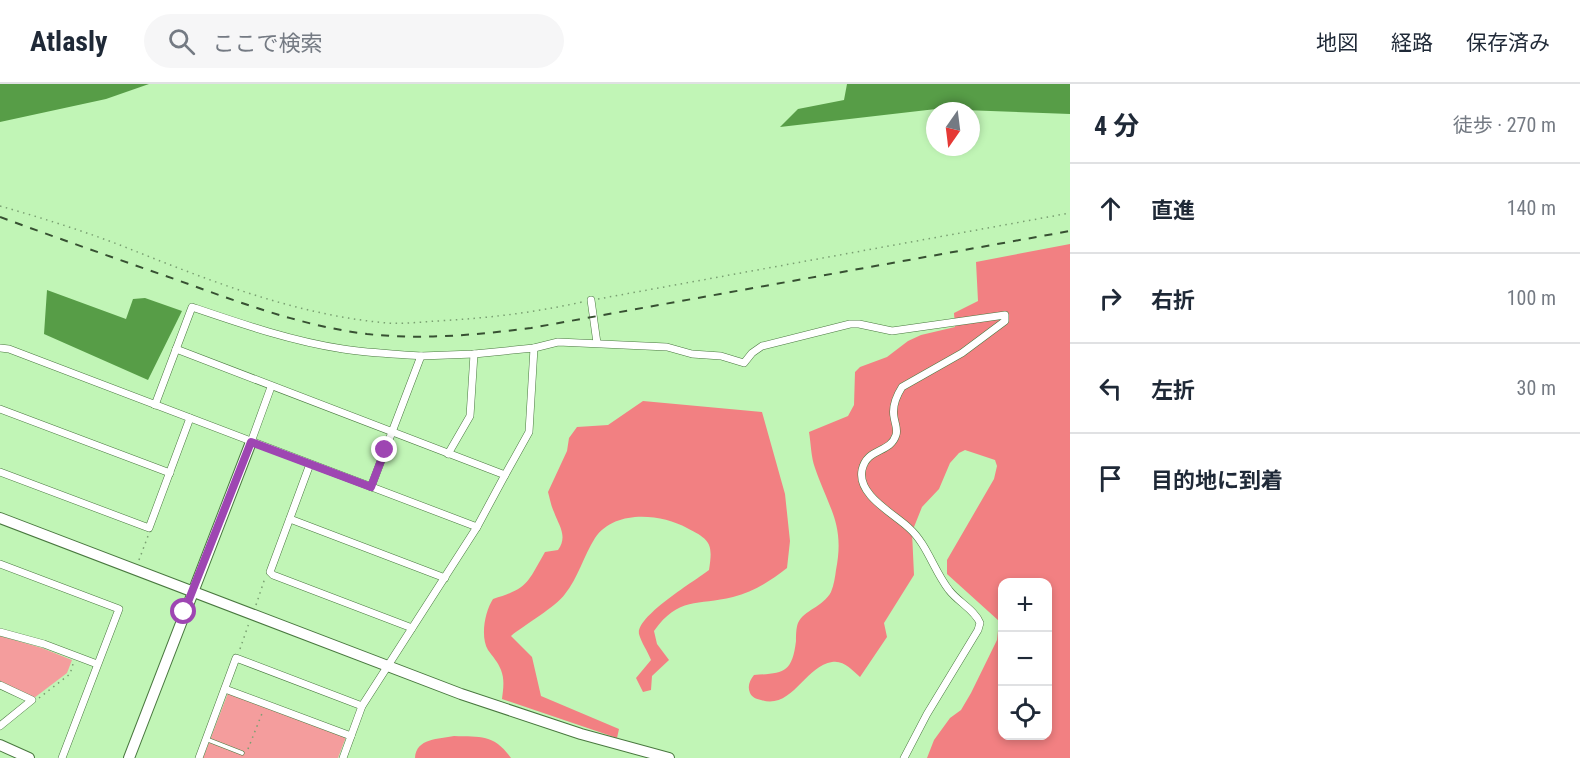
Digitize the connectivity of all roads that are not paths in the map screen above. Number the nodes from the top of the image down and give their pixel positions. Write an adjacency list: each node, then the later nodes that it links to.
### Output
1 (591, 300): 2 (street)
2 (597, 343): 4 (street); 44 (street)
3 (0, 348): 9 (street)
4 (534, 348): 6 (street); 18 (street)
5 (176, 349): 7 (street); 8 (street); 9 (street)
6 (474, 354): 7 (street); 14 (street)
7 (421, 356): 12 (street)
8 (271, 387): 12 (street); 13 (street)
9 (155, 405): 11 (street)
10 (0, 409): 17 (street)
11 (190, 418): 13 (street); 17 (street)
12 (392, 432): 14 (street); 19 (street)
13 (251, 442): 15 (street); 25 (street)
14 (448, 454): 18 (street)
15 (310, 464): 19 (street); 21 (street)
16 (0, 472): 17 (street)
17 (170, 473)
18 (505, 476): 22 (street)
19 (371, 487): 22 (street)
20 (0, 518): 25 (street)
21 (290, 519): 24 (street); 26 (street)
22 (477, 527): 24 (street)
23 (0, 564): 28 (street)
24 (445, 578): 26 (street)
25 (192, 591): 29 (street); 40 (street)
26 (412, 628): 29 (street)
27 (0, 632): 28 (street)
28 (97, 664): 39 (street)
29 (388, 665): 32 (street); 43 (street)
30 (0, 685): 33 (street)
31 (225, 689): 32 (street); 34 (street); 35 (street)
32 (362, 706): 34 (street)
33 (0, 726)
34 (351, 736): 42 (street)
35 (206, 739): 37 (lane); 41 (street)
36 (0, 745): 38 (street)
37 (244, 754)
38 (29, 758)
39 (62, 758)
40 (129, 758)
41 (199, 758)
42 (343, 758)
43 (669, 758)
44 (904, 758)

